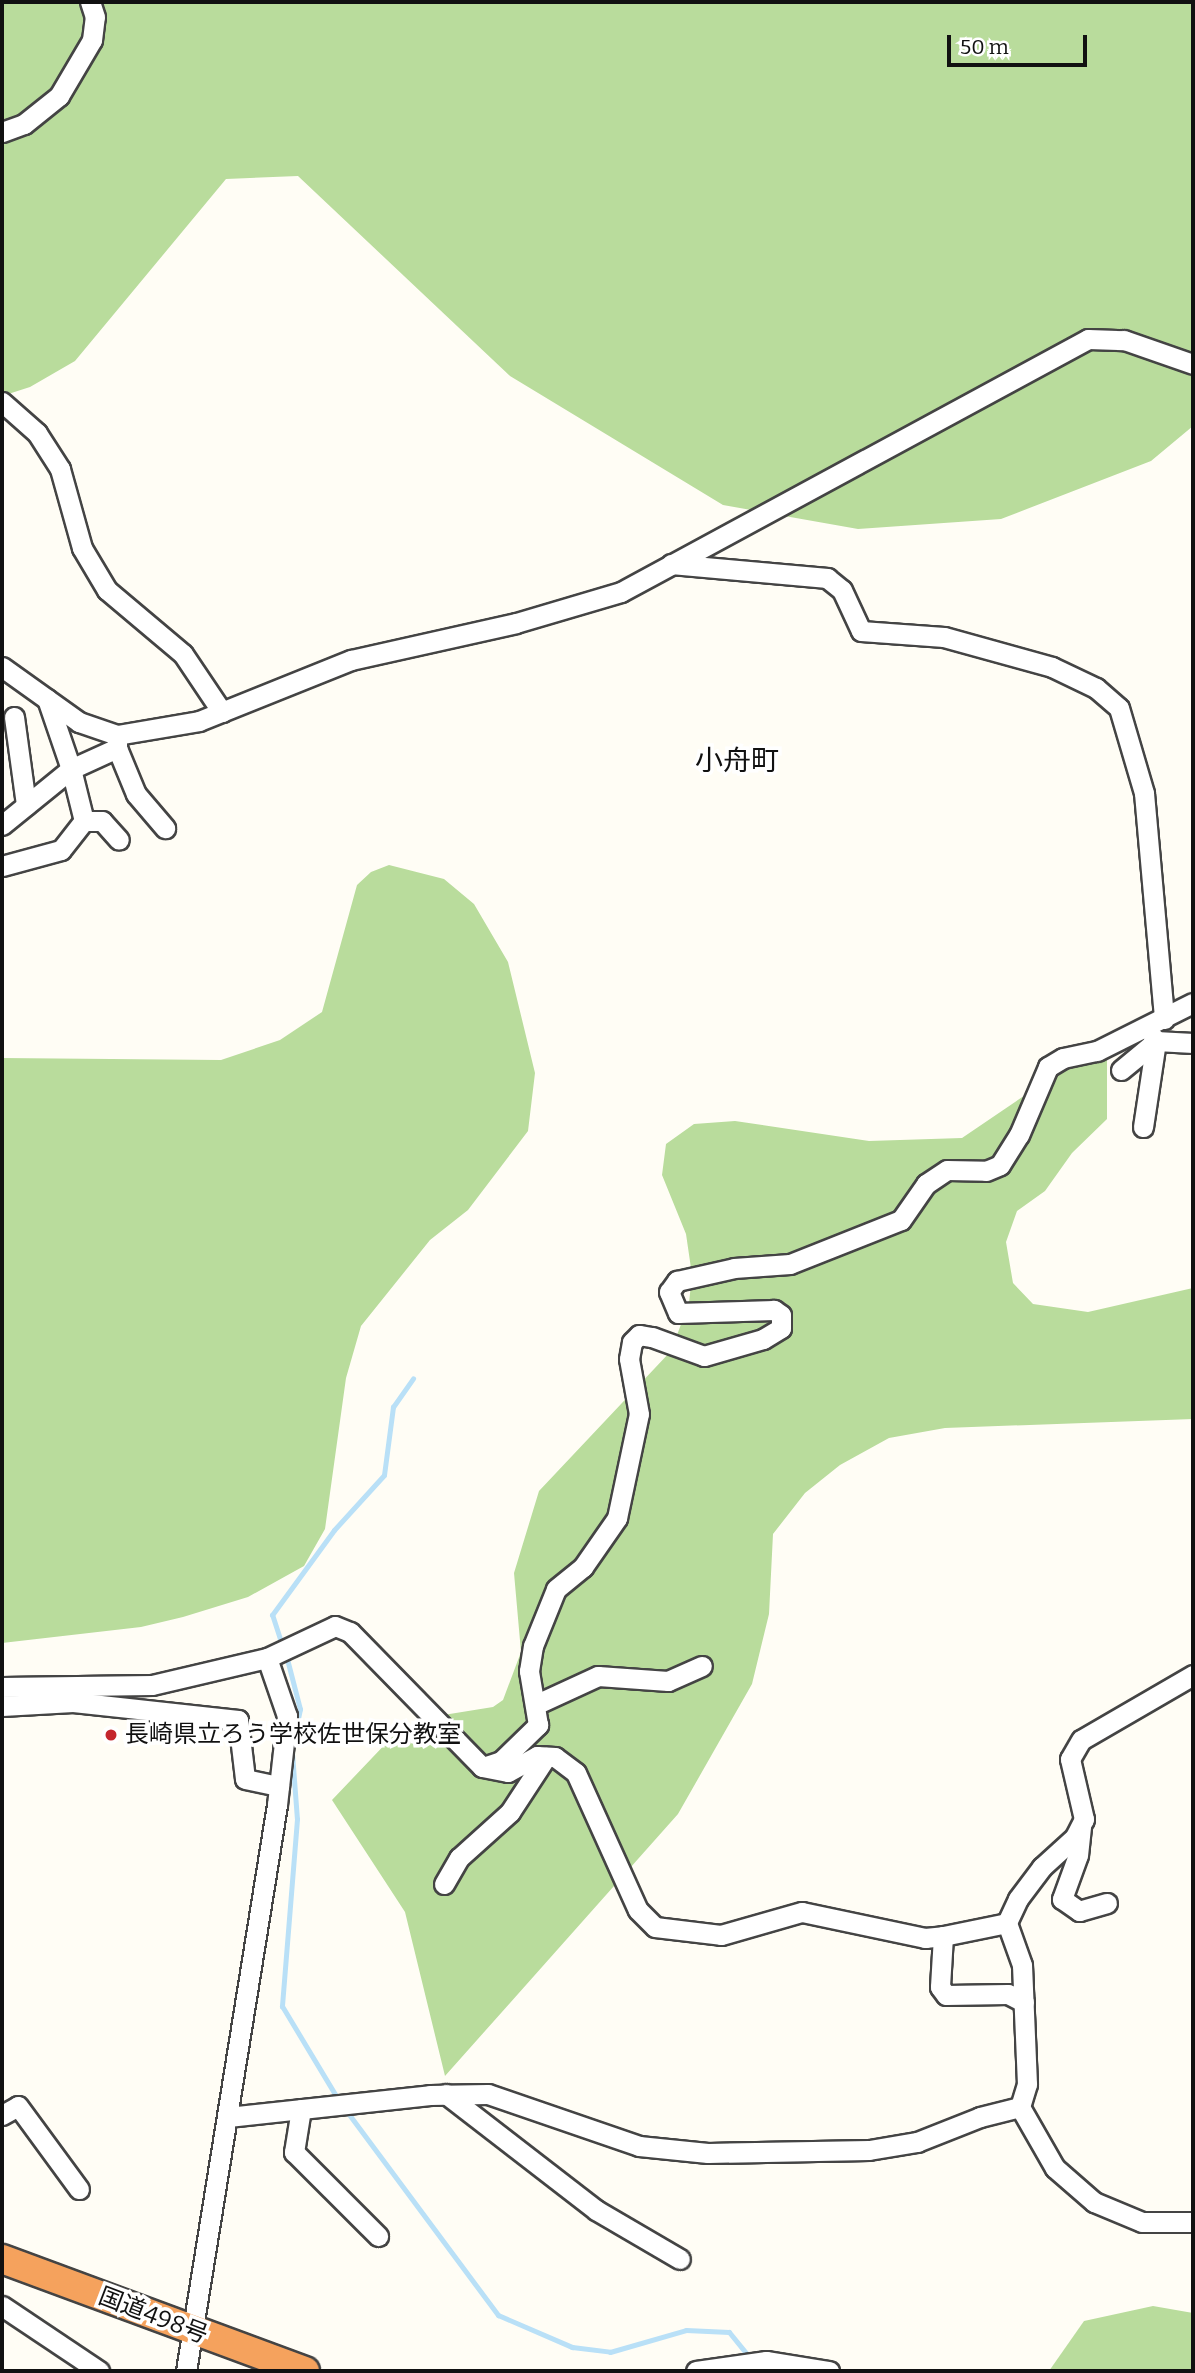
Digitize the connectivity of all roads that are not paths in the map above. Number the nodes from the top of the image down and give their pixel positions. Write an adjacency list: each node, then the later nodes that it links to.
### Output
1 (90, 2): 2 (street)
2 (2, 132)
3 (1193, 364): 5 (street)
4 (2, 402): 8 (street)
5 (671, 565): 8 (street); 19 (street)
6 (2, 667): 7 (street)
7 (47, 699): 10 (street); 11 (street)
8 (222, 712): 10 (street)
9 (14, 717): 12 (street)
10 (117, 741): 11 (street); 15 (street)
11 (71, 769): 12 (street); 13 (street)
12 (26, 806): 14 (street)
13 (84, 821): 16 (street); 17 (street)
14 (2, 825)
15 (165, 828)
16 (119, 840)
17 (2, 866)
18 (1193, 1003): 19 (street)
19 (1156, 1029): 20 (street); 21 (street); 22 (street); 27 (street)
20 (1193, 1042)
21 (1121, 1070)
22 (1143, 1127)
23 (272, 1655): 26 (street); 30 (street); 31 (street)
24 (702, 1665): 27 (street)
25 (1193, 1675): 32 (street)
26 (2, 1687)
27 (537, 1704): 30 (street)
28 (2, 1706): 31 (street)
29 (545, 1756): 30 (street); 33 (street); 36 (street)
30 (482, 1767)
31 (279, 1786): 42 (street)
32 (1082, 1822): 34 (street); 35 (street)
33 (443, 1884)
34 (1107, 1903)
35 (1007, 1923): 36 (street); 37 (street)
36 (943, 1936): 37 (street)
37 (1024, 2002): 39 (street)
38 (446, 2094): 39 (street); 40 (street); 47 (street)
39 (1020, 2107): 44 (street)
40 (302, 2109): 42 (street); 45 (street)
41 (2, 2115): 43 (street)
42 (228, 2118): 49 (street)
43 (79, 2189)
44 (1193, 2222)
45 (378, 2236)
46 (2, 2259): 49 (highway, 国道498号)
47 (680, 2259)
48 (2, 2306): 50 (street)
49 (191, 2330): 51 (street); 52 (highway, 国道498号)
50 (99, 2371)
51 (186, 2371)
52 (305, 2371)
53 (696, 2371): 54 (street)
54 (829, 2371)

